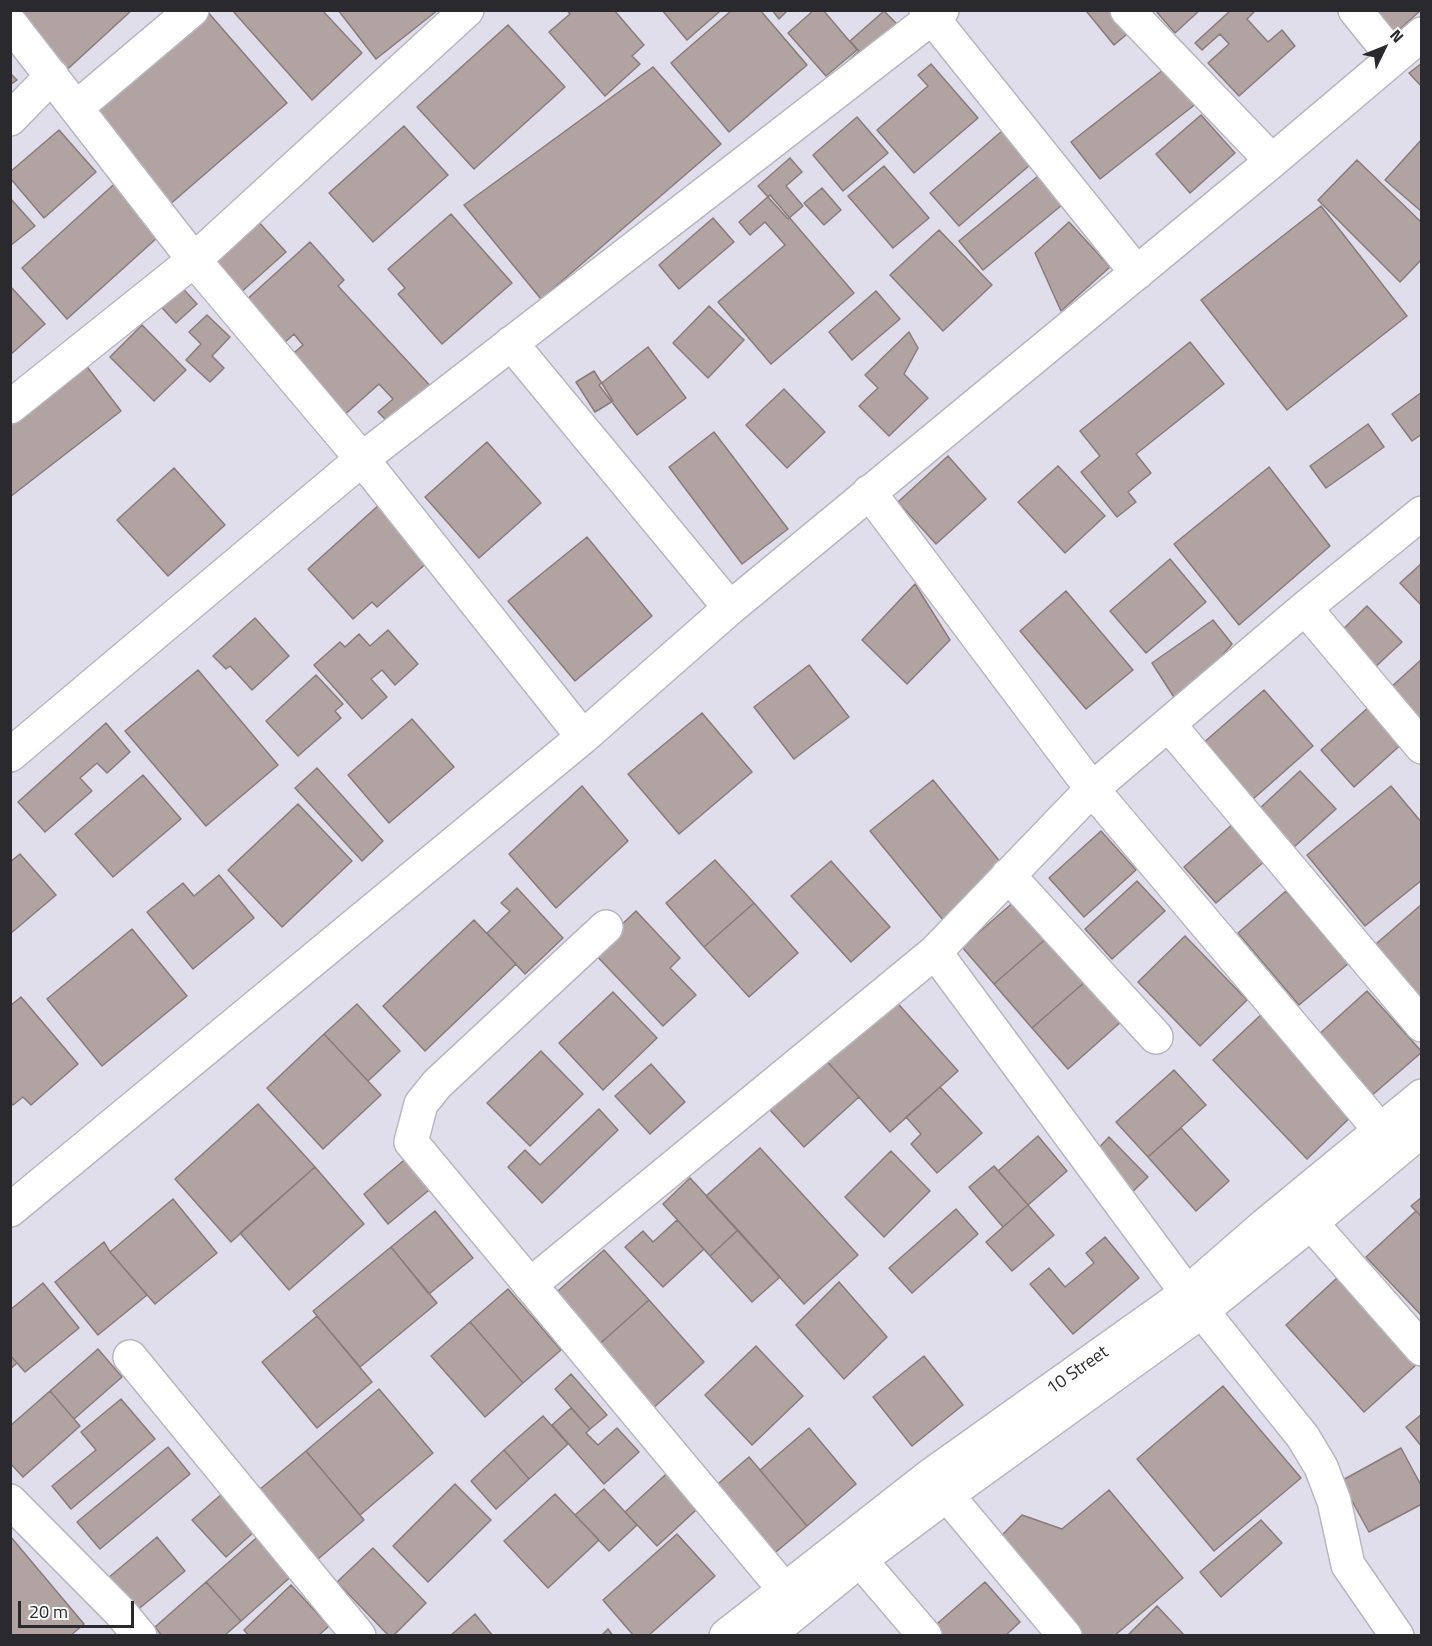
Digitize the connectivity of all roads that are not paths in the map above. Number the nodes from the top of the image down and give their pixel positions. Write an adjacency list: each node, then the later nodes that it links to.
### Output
1 (192, 10): 10 (street)
2 (467, 10): 13 (street)
3 (1127, 10): 12 (street)
4 (1354, 10): 8 (street)
5 (933, 13): 14 (street); 15 (street)
6 (10, 23): 9 (street)
7 (1422, 34): 8 (street)
8 (1393, 57): 12 (street)
9 (52, 76): 10 (street); 11 (street)
10 (76, 108): 13 (street)
11 (10, 119)
12 (1272, 161): 14 (street)
13 (194, 260): 16 (street); 17 (street)
14 (1137, 273): 18 (street)
15 (511, 343): 17 (street); 20 (street)
16 (10, 406)
17 (362, 459): 23 (street); 25 (street)
18 (869, 492): 20 (street); 26 (street)
19 (1422, 513): 21 (street)
20 (730, 608): 23 (street)
21 (1305, 608): 22 (street); 24 (street)
22 (1169, 724): 26 (street); 30 (street)
23 (583, 737): 35 (street)
24 (1422, 747)
25 (10, 755)
26 (1092, 789): 27 (street); 34 (street)
27 (1008, 875): 29 (street); 31 (street)
28 (606, 927): 37 (street)
29 (934, 952): 37 (street); 38 (street)
30 (1422, 1025)
31 (1156, 1037)
32 (1422, 1096): 34 (street, 10 Street)
33 (1422, 1130): 36 (street, 10 Street)
34 (1380, 1131): 38 (street, 10 Street)
35 (10, 1210)
36 (1311, 1223): 38 (street, 10 Street); 39 (street)
37 (530, 1285): 44 (street)
38 (1195, 1302): 41 (street, 10 Street); 44 (street, 10 Street); 52 (street)
39 (1422, 1349)
40 (130, 1357): 47 (street)
41 (947, 1495): 43 (street, 10 Street); 51 (street)
42 (10, 1501): 46 (street)
43 (860, 1560): 49 (street, 10 Street); 50 (street)
44 (784, 1589): 48 (street, 10 Street)
45 (1422, 1622): 53 (street)
46 (140, 1635)
47 (359, 1635)
48 (726, 1635)
49 (767, 1635)
50 (925, 1635)
51 (1065, 1635)
52 (1397, 1635)
53 (1406, 1635)

